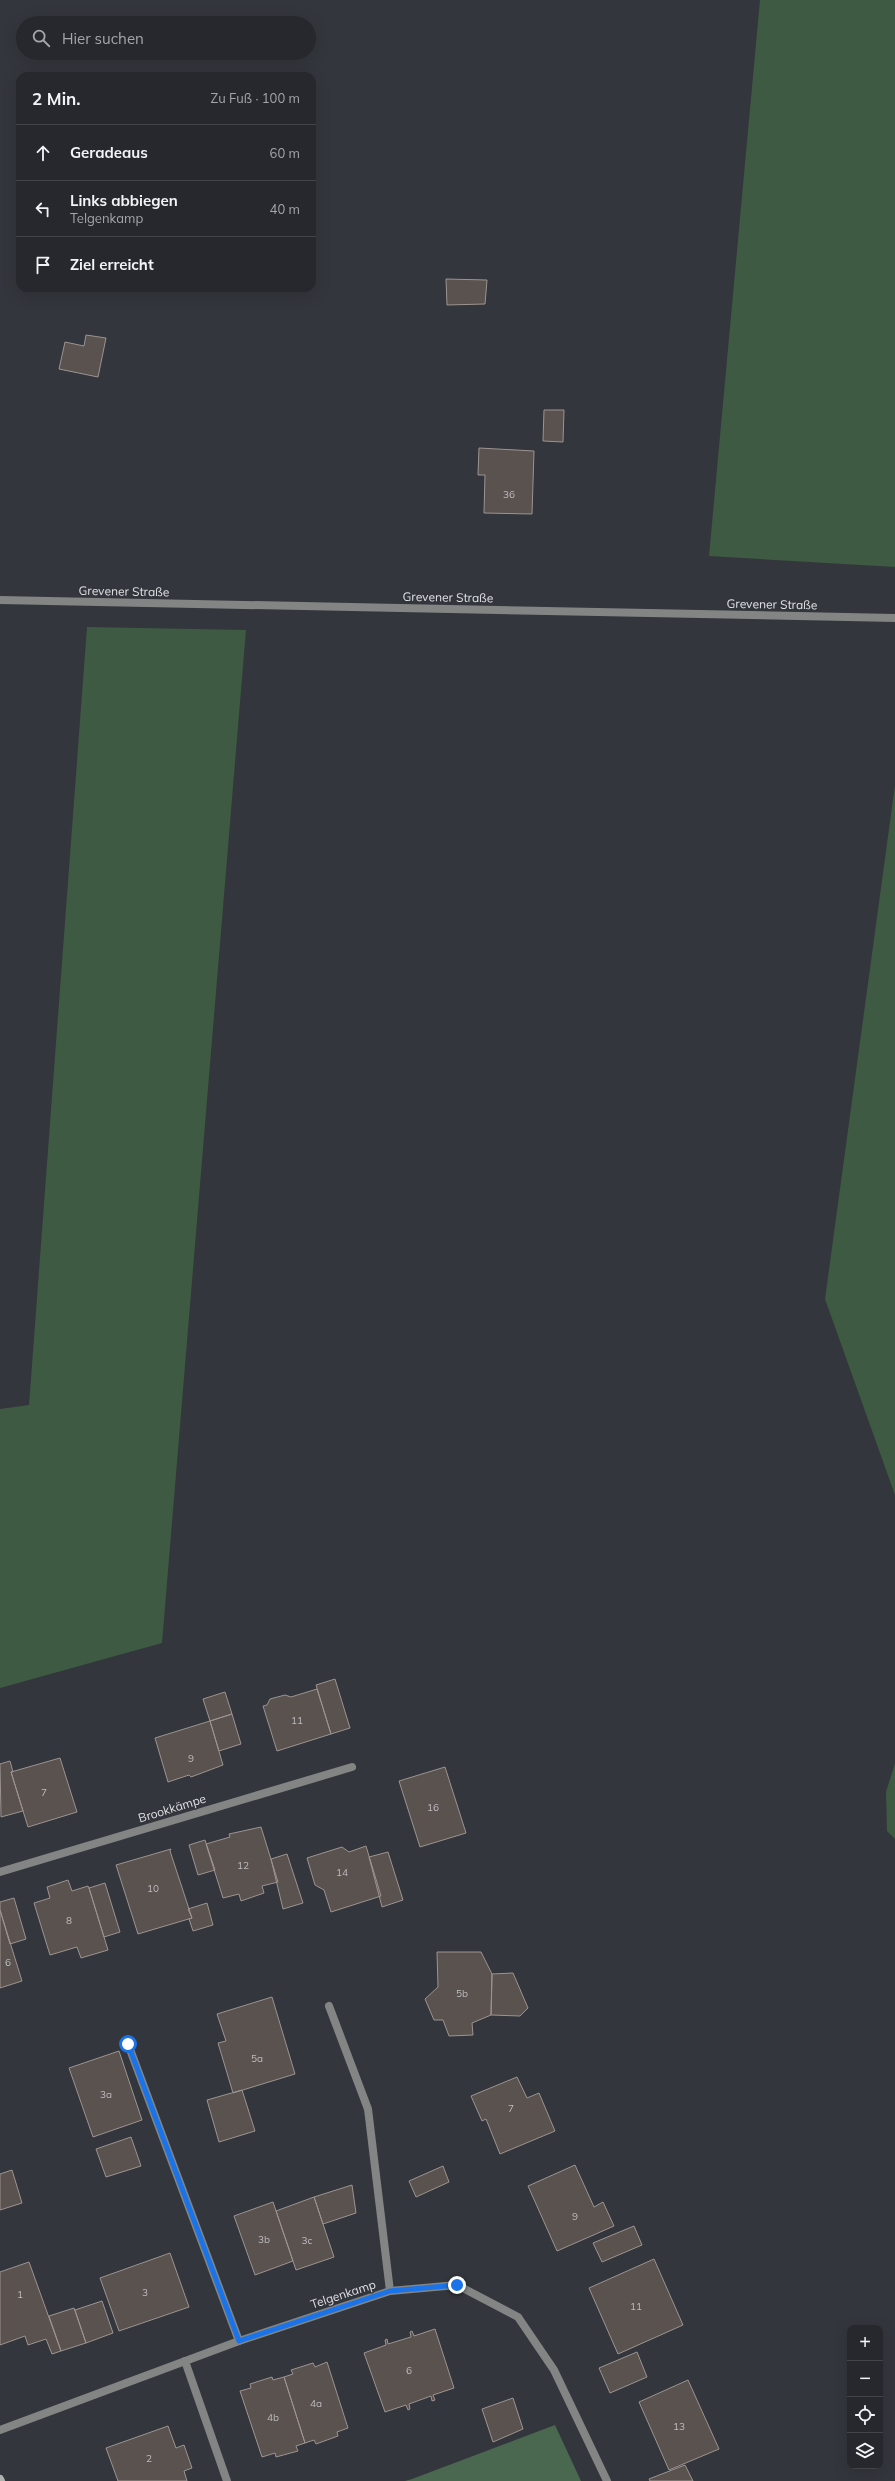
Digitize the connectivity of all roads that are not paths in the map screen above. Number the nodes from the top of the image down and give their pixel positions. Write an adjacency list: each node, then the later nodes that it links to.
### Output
1 (0, 600): 2 (street, Grevener Straße)
2 (895, 618)
3 (352, 1767): 4 (street, Brookkämpe)
4 (0, 1872)
5 (329, 2006): 7 (street)
6 (128, 2044): 8 (street)
7 (390, 2291): 8 (street, Telgenkamp); 12 (street, Telgenkamp)
8 (239, 2341): 9 (street, Telgenkamp)
9 (185, 2361): 10 (street, Telgenkamp); 11 (street)
10 (0, 2430)
11 (227, 2481)
12 (607, 2481)

